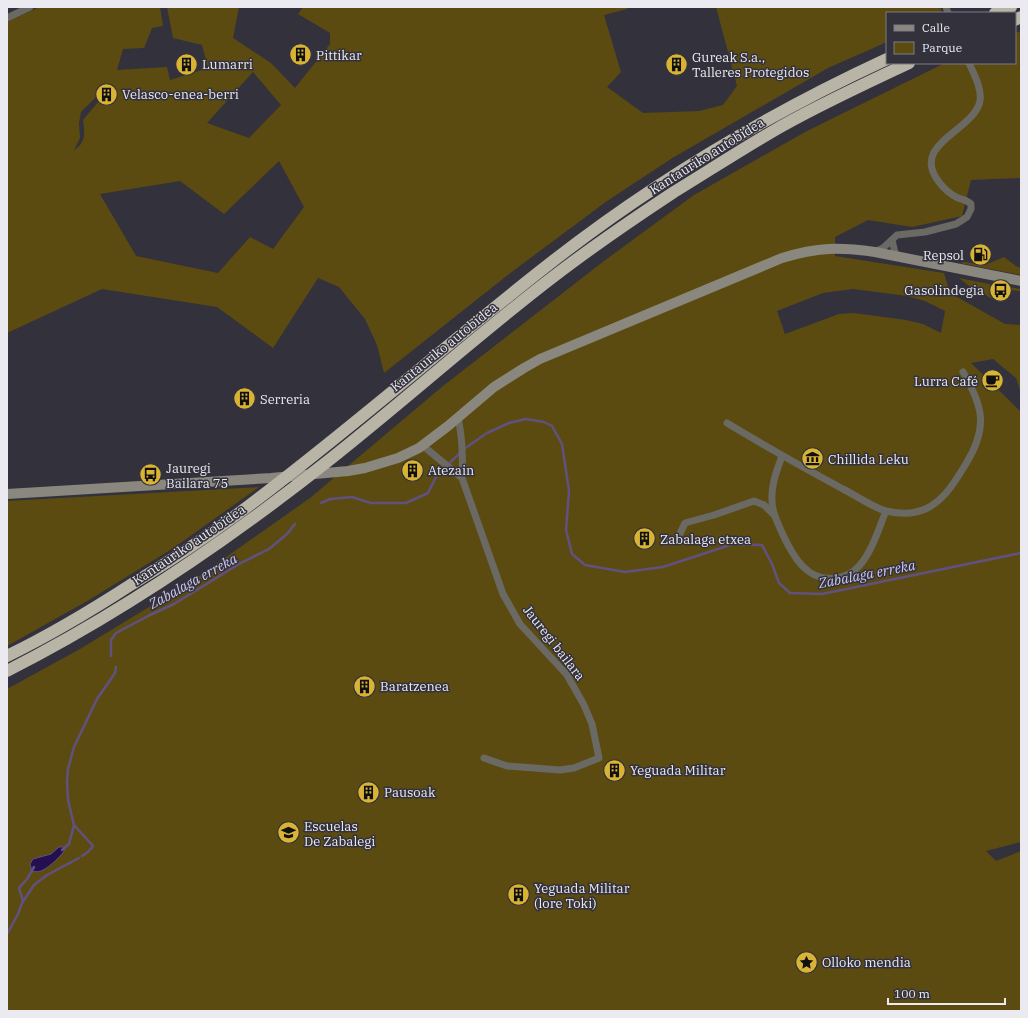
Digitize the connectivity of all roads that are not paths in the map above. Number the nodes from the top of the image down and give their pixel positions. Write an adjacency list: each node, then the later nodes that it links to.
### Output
1 (30, 7): 4 (street)
2 (1011, 7): 3 (highway)
3 (997, 12)
4 (7, 18)
5 (886, 60): 22 (highway, Kantauriko autobidea)
6 (907, 64): 23 (highway, Kantauriko autobidea)
7 (970, 66): 8 (street)
8 (892, 240): 9 (street); 10 (street)
9 (875, 252): 10 (main road); 13 (main road)
10 (896, 257): 11 (main road)
11 (1021, 282)
12 (963, 372): 19 (street)
13 (458, 418): 15 (main road); 17 (street, Jauregi bailara)
14 (726, 423): 16 (street)
15 (422, 445): 17 (street); 18 (main road)
16 (782, 456): 19 (street); 20 (street)
17 (462, 478): 24 (street, Jauregi bailara)
18 (7, 494)
19 (886, 511): 20 (street)
20 (774, 515): 21 (street)
21 (665, 542)
22 (7, 656)
23 (7, 671)
24 (484, 758)

